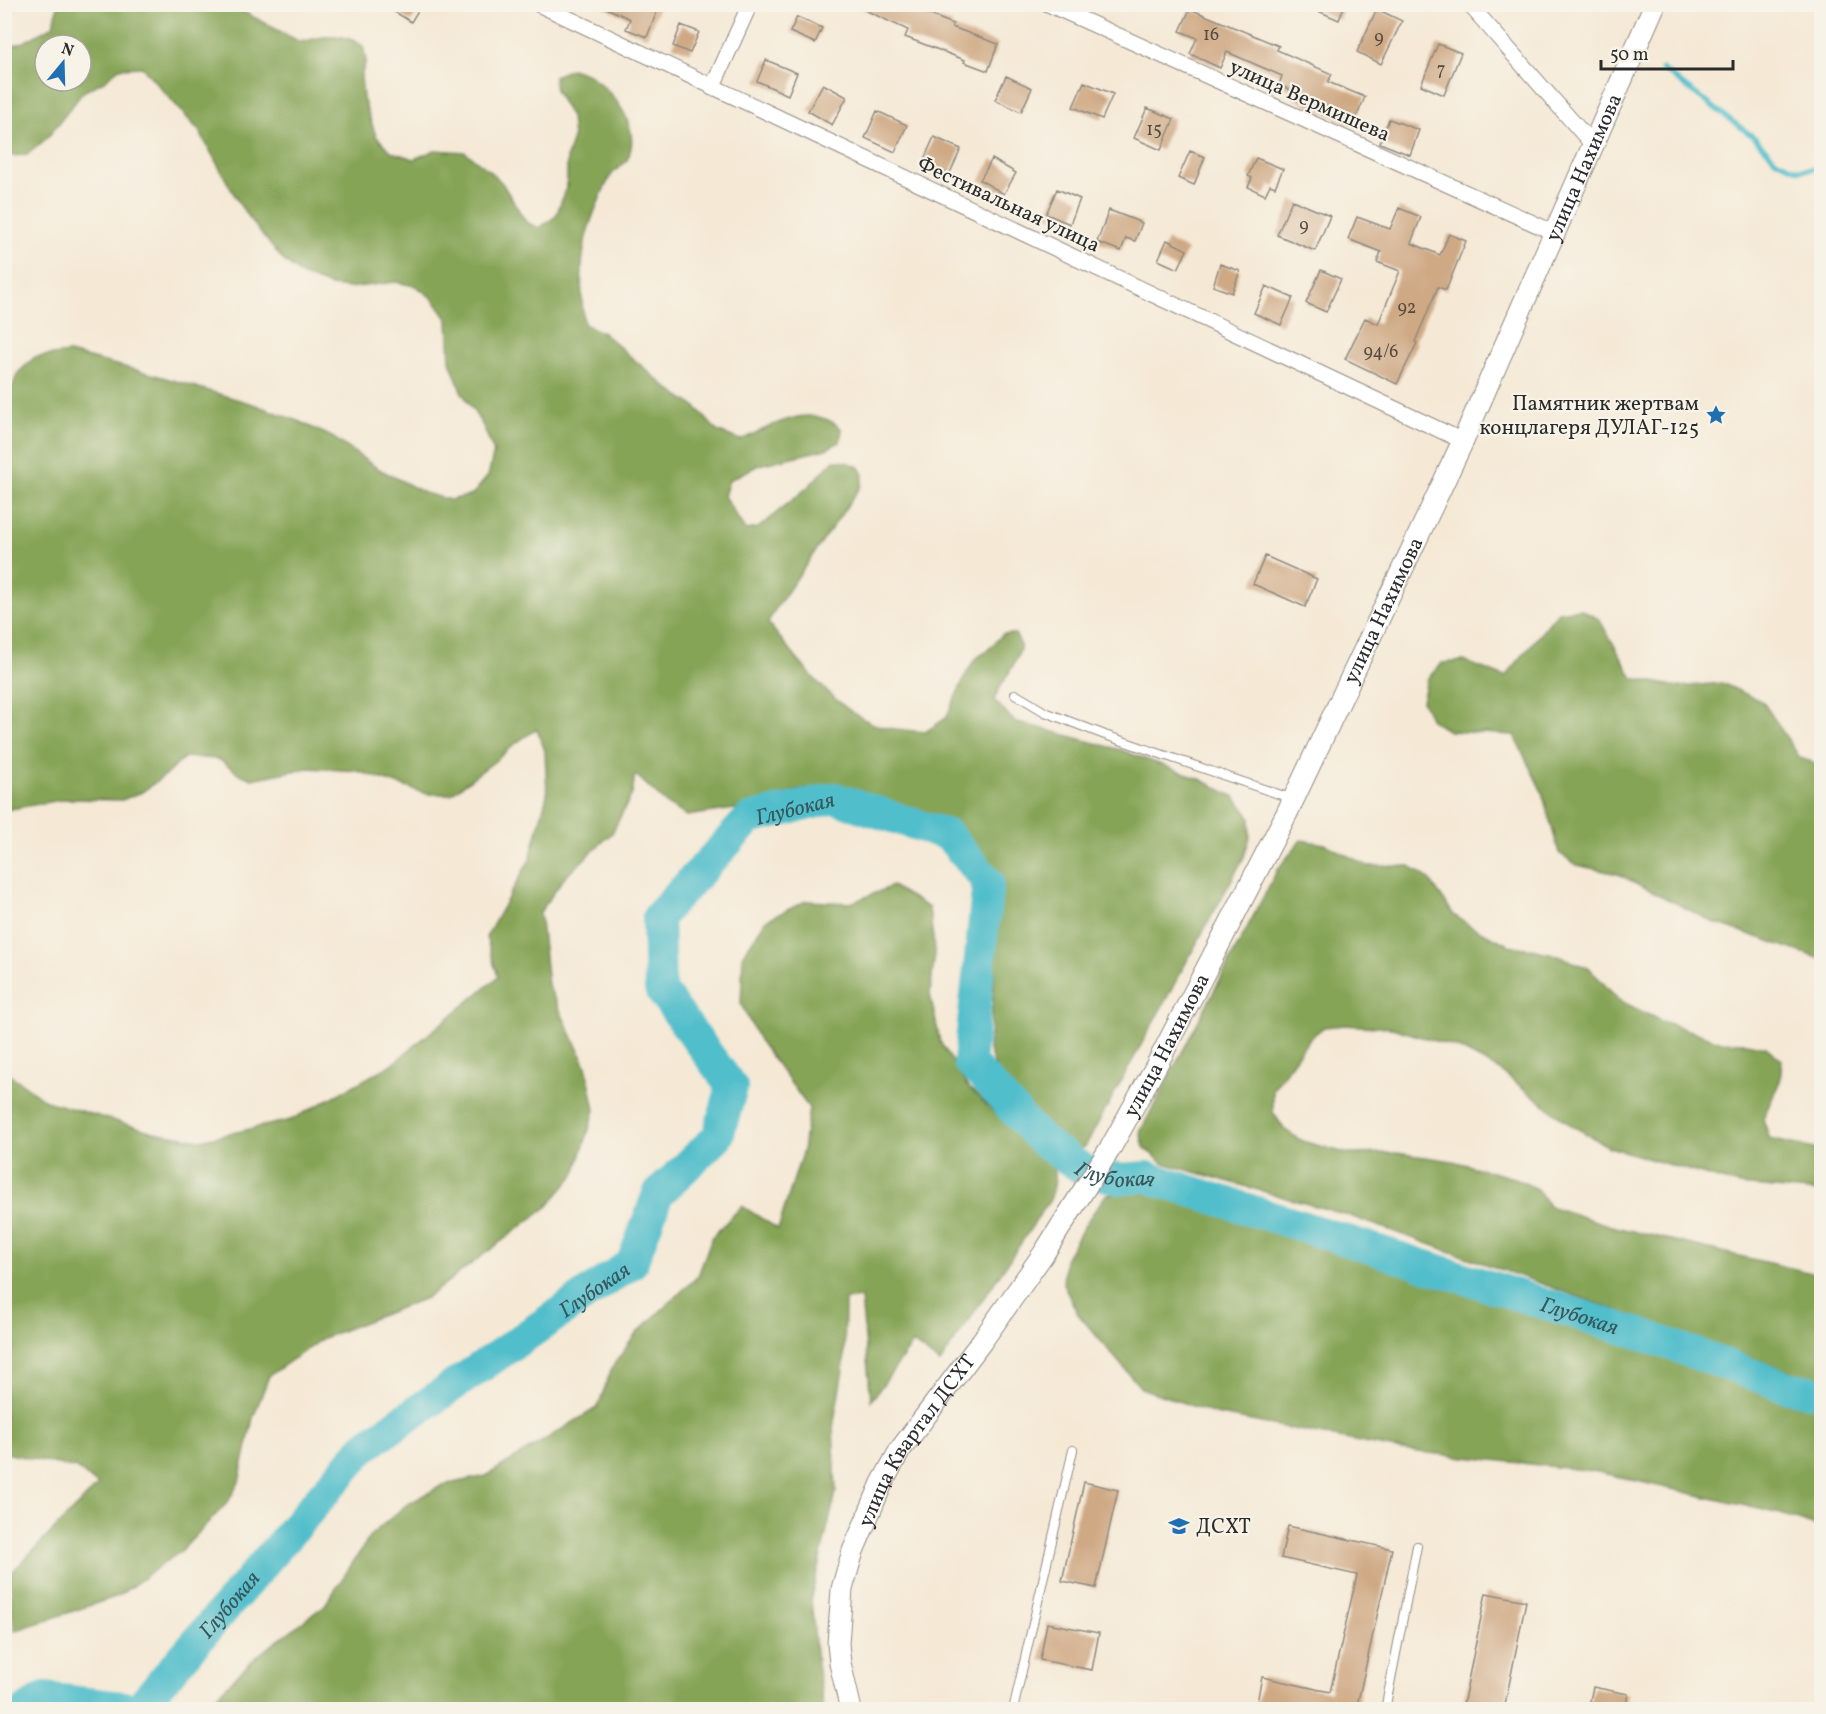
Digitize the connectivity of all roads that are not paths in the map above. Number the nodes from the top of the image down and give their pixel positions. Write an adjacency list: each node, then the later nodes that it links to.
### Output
1 (538, 4): 6 (street, Фестивальная улица)
2 (750, 4): 6 (street)
3 (1048, 4): 8 (street, улица Вермишева)
4 (1469, 4): 7 (street)
5 (1655, 4): 7 (street, улица Нахимова)
6 (712, 88): 9 (street, Фестивальная улица)
7 (1593, 145): 8 (street, улица Нахимова)
8 (1555, 233): 9 (street, улица Нахимова)
9 (1463, 441): 11 (street, улица Нахимова)
10 (1015, 694): 11 (lane)
11 (1294, 799): 12 (street, улица Нахимова)
12 (1078, 1201): 15 (street, улица Квартал ДСХТ)
13 (1073, 1450): 16 (lane)
14 (1417, 1546): 17 (lane)
15 (851, 1710)
16 (1013, 1710)
17 (1384, 1710)

